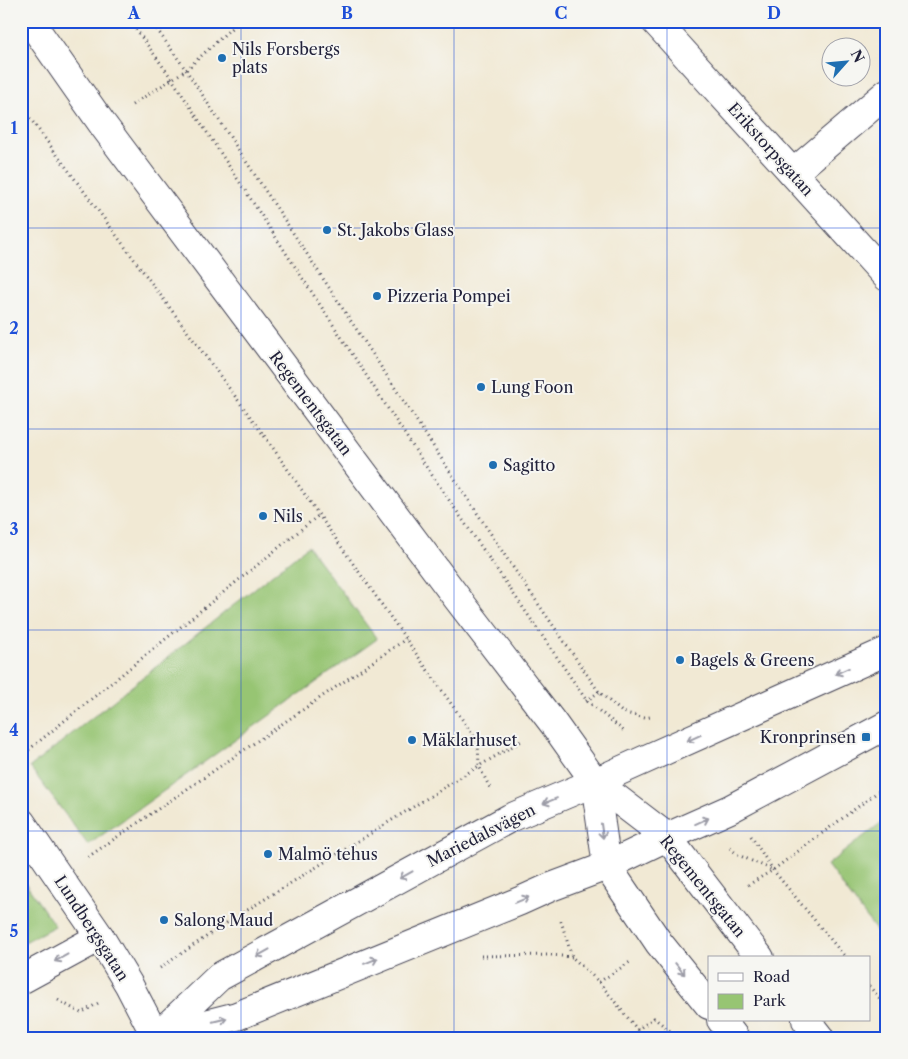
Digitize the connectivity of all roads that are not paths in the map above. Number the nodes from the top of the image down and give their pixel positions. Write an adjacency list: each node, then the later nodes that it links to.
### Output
1 (30, 21): 8 (main road, Regementsgatan)
2 (655, 21): 4 (main road, Erikstorpsgatan)
3 (887, 93): 4 (main road)
4 (793, 173): 5 (main road, Erikstorpsgatan)
5 (887, 276)
6 (887, 651): 8 (main road, Mariedalsvägen, one-way to 8)
7 (887, 725): 10 (main road, one-way to 7)
8 (595, 782): 10 (main road, Regementsgatan); 11 (main road, Regementsgatan, one-way to 11); 18 (main road, Mariedalsvägen, one-way to 18)
9 (21, 822): 12 (main road, Lundbergsgatan)
10 (667, 837): 11 (main road); 13 (main road, Regementsgatan)
11 (607, 866): 15 (main road, Regementsgatan, one-way to 15); 18 (main road, one-way to 11)
12 (100, 937): 14 (main road, one-way to 14); 18 (main road, Lundbergsgatan)
13 (758, 956)
14 (23, 979)
15 (708, 1004)
16 (723, 1022): 19 (main road)
17 (808, 1022): 20 (main road)
18 (155, 1037)
19 (735, 1038)
20 (820, 1038)

